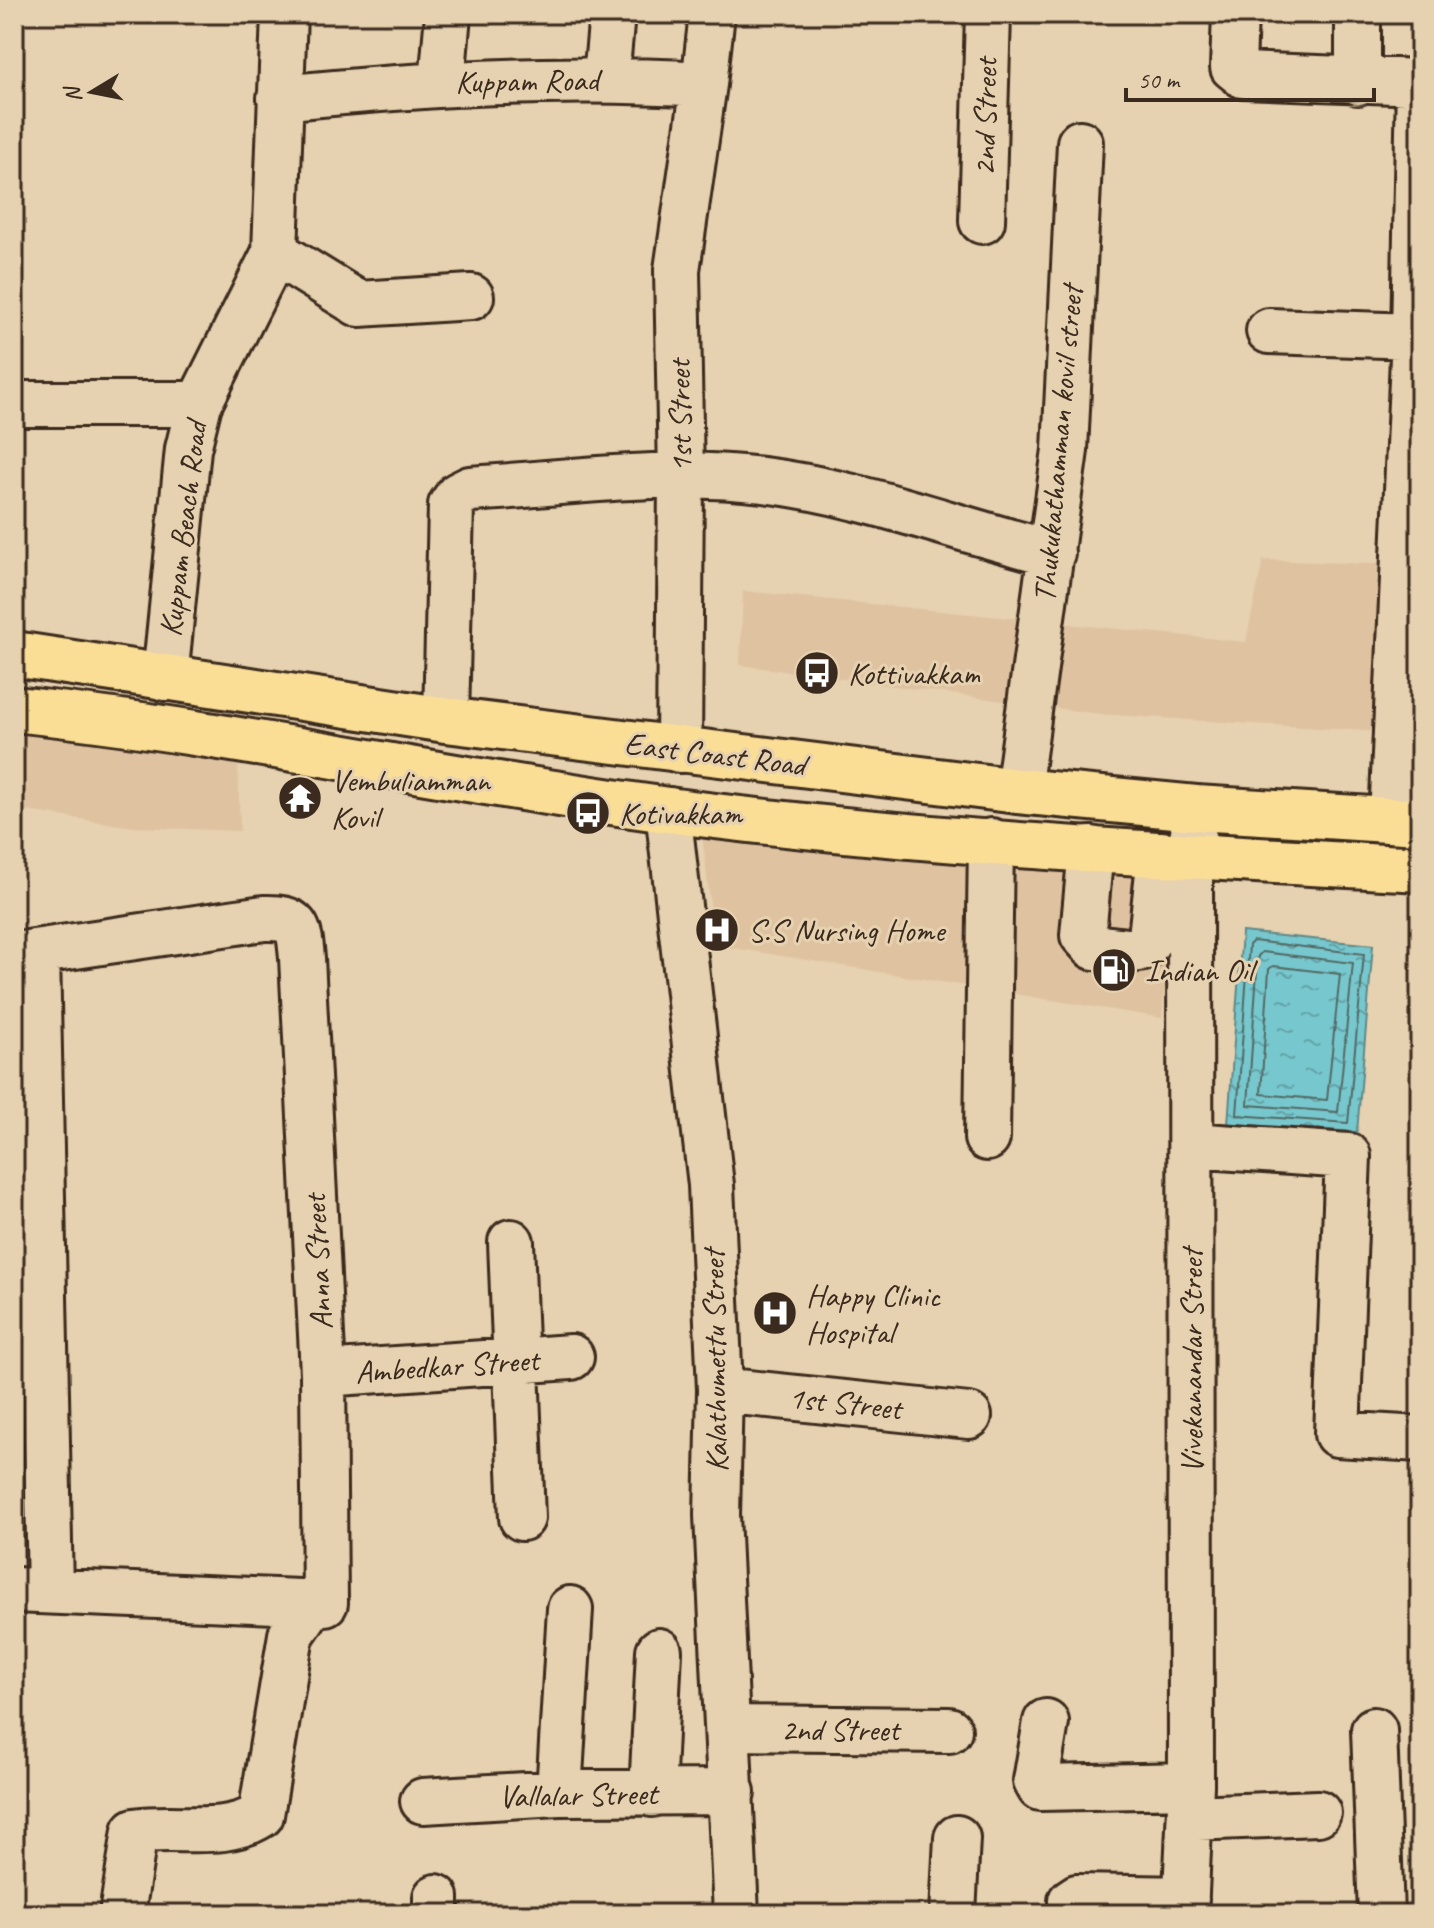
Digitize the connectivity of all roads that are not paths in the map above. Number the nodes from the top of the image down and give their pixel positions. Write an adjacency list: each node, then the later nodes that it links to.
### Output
1 (284, 14): 13 (street, Kuppam Beach Road)
2 (448, 14): 11 (street)
3 (612, 14): 8 (street)
4 (712, 14): 12 (street)
5 (988, 14): 15 (street, 2nd Street)
6 (1235, 14): 9 (street)
7 (1358, 14): 9 (street)
8 (606, 78): 11 (street, Kuppam Road); 12 (street, Kuppam Road)
9 (1358, 82): 10 (street)
10 (1420, 82): 19 (street)
11 (442, 83): 13 (street, Kuppam Road)
12 (704, 84): 22 (street, 1st Street)
13 (280, 98): 16 (street, Kuppam Beach Road)
14 (1080, 143): 23 (street, Thukukathamman kovil street)
15 (982, 221)
16 (275, 252): 17 (street); 21 (street, Kuppam Beach Road)
17 (471, 297)
18 (1269, 331): 19 (street)
19 (1414, 336): 32 (street)
20 (14, 404): 21 (street)
21 (199, 404): 25 (street, Kuppam Beach Road)
22 (681, 476): 23 (street); 27 (street); 28 (street, 1st Street)
23 (1052, 553): 29 (street, Thukukathamman kovil street)
24 (14, 654): 25 (main road, East Coast Road)
25 (165, 678): 27 (main road, East Coast Road)
26 (14, 709): 31 (main road, East Coast Road)
27 (446, 720): 28 (main road, East Coast Road)
28 (679, 750): 29 (main road, East Coast Road)
29 (1018, 791): 30 (main road, East Coast Road)
30 (1196, 808): 32 (main road, East Coast Road); 35 (street, Vivekanandar Street)
31 (668, 810): 33 (main road, East Coast Road); 44 (street, Kalathumettu Street)
32 (1406, 821)
33 (991, 841): 34 (main road, East Coast Road); 38 (street)
34 (1091, 849): 35 (main road, East Coast Road); 35 (street)
35 (1175, 855): 36 (main road, East Coast Road); 39 (street, Vivekanandar Street)
36 (1420, 869)
37 (25, 954): 43 (street, Anna Street); 48 (street)
38 (987, 1138)
39 (1191, 1145): 46 (street); 60 (street, Vivekanandar Street)
40 (511, 1242): 42 (street)
41 (571, 1357): 42 (street, Ambedkar Street)
42 (516, 1362): 43 (street, Ambedkar Street); 47 (street)
43 (323, 1374): 49 (street, Anna Street)
44 (720, 1390): 45 (street, 1st Street); 53 (street, Kalathumettu Street)
45 (969, 1416)
46 (1420, 1439)
47 (522, 1518)
48 (32, 1590): 49 (street)
49 (319, 1603): 64 (street)
50 (570, 1609): 57 (street)
51 (659, 1651): 58 (street)
52 (1046, 1722): 60 (street)
53 (730, 1728): 54 (street, 2nd Street); 56 (street, Kalathumettu Street)
54 (949, 1730)
55 (1374, 1730): 68 (street)
56 (732, 1792): 58 (street, Vallalar Street); 65 (street, Kalathumettu Street)
57 (559, 1793): 58 (street, Vallalar Street); 59 (street, Vallalar Street)
58 (652, 1794)
59 (423, 1801)
60 (1191, 1802): 61 (street); 63 (street, Vivekanandar Street)
61 (1318, 1813)
62 (957, 1838): 66 (street)
63 (1186, 1907): 67 (street)
64 (122, 1914)
65 (736, 1914)
66 (953, 1914)
67 (1072, 1914)
68 (1381, 1914)

